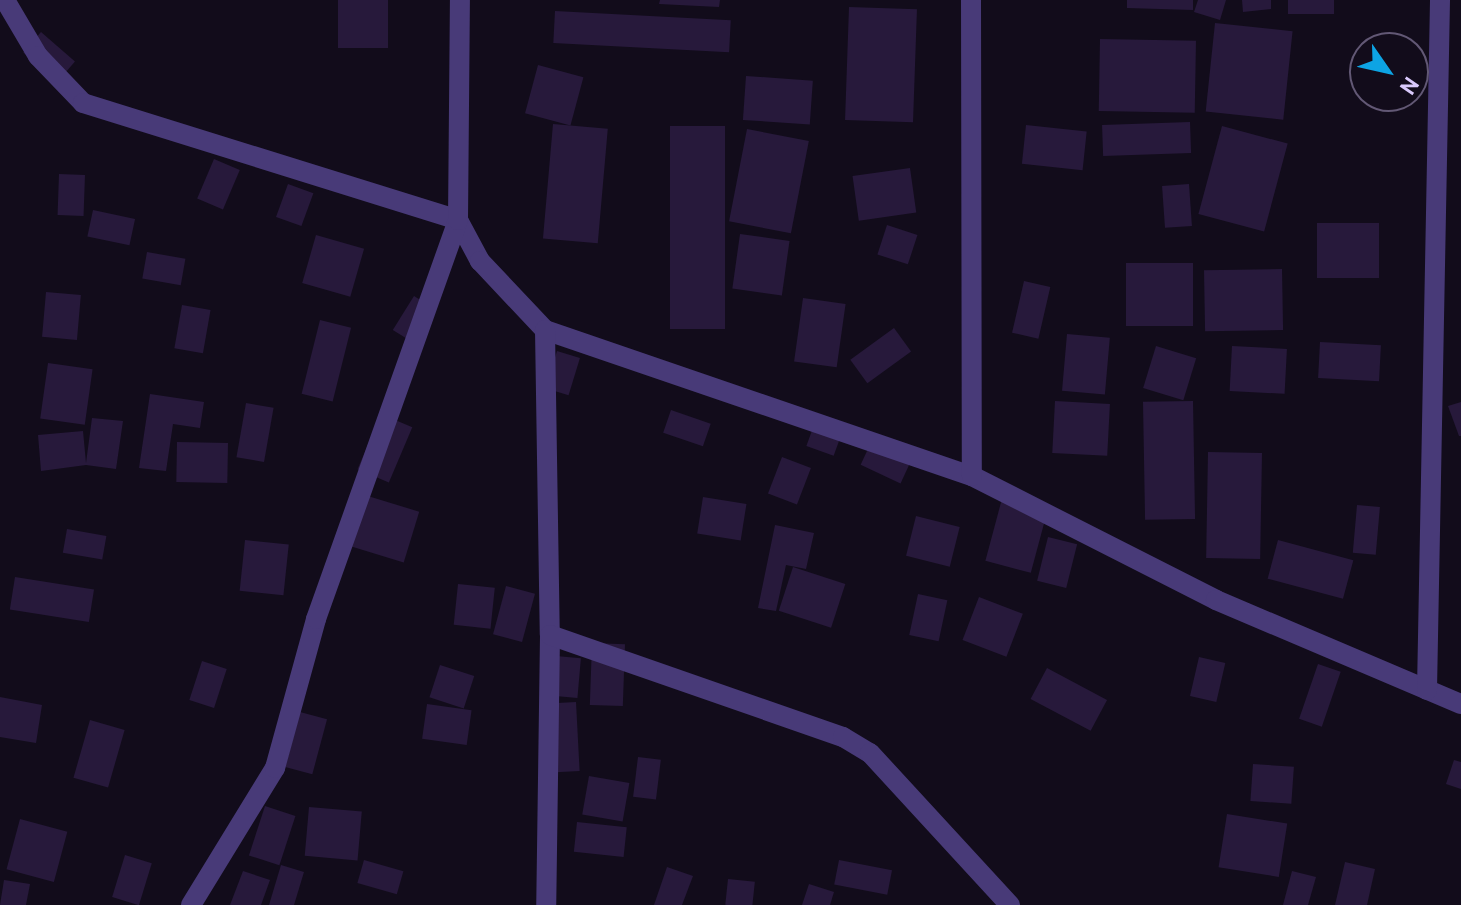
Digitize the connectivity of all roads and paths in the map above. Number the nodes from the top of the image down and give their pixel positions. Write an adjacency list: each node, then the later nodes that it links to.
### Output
1 (5, 0): 5 (street)
2 (460, 0): 5 (street)
3 (971, 0): 7 (street)
4 (1440, 0): 9 (street)
5 (458, 220): 6 (street); 11 (street)
6 (545, 330): 7 (street); 8 (street)
7 (972, 476): 9 (street)
8 (550, 635): 12 (street); 13 (street)
9 (1427, 690): 10 (street)
10 (1461, 704)
11 (191, 905)
12 (546, 905)
13 (1010, 905)

